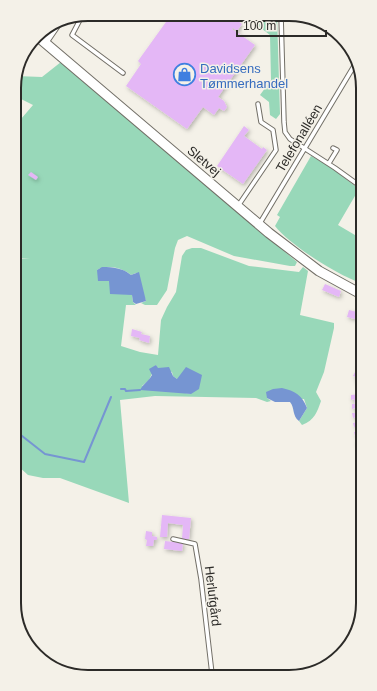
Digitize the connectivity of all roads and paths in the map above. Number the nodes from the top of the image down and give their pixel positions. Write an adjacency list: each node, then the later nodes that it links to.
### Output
1 (280, 21): 7 (lane)
2 (79, 22): 5 (lane)
3 (42, 40): 11 (street, Sletvej)
4 (353, 68): 7 (lane, Telefonalléen)
5 (123, 73)
6 (258, 104): 11 (lane)
7 (305, 148): 9 (lane); 12 (lane, Telefonalléen)
8 (332, 148): 9 (lane)
9 (329, 163): 10 (lane)
10 (356, 182)
11 (238, 207): 12 (street, Sletvej)
12 (258, 225): 13 (street, Sletvej)
13 (356, 291)
14 (173, 539): 15 (lane, Herlufgård)
15 (212, 670)

